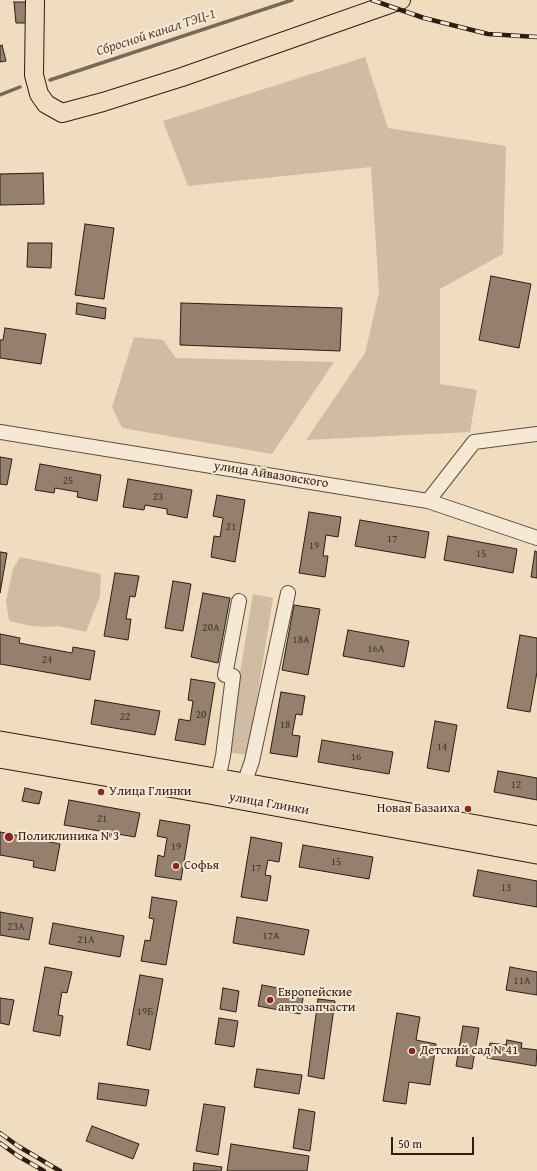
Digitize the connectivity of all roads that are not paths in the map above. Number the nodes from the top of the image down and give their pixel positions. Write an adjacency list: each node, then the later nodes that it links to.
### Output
1 (35, 0): 2 (main road)
2 (401, 0)
3 (0, 432): 5 (street, улица Айвазовского)
4 (537, 434): 5 (street)
5 (428, 501): 6 (street, улица Айвазовского)
6 (537, 538)
7 (288, 592): 13 (street)
8 (239, 601): 12 (street)
9 (0, 742): 10 (highway, улица Глинки)
10 (28, 754): 11 (highway, улица Глинки); 12 (highway, улица Глинки); 15 (highway, улица Глинки)
11 (0, 757)
12 (218, 779): 13 (highway, улица Глинки)
13 (244, 784): 15 (highway, улица Глинки)
14 (537, 837): 15 (highway, улица Глинки)
15 (499, 838): 16 (highway, улица Глинки)
16 (537, 853)

